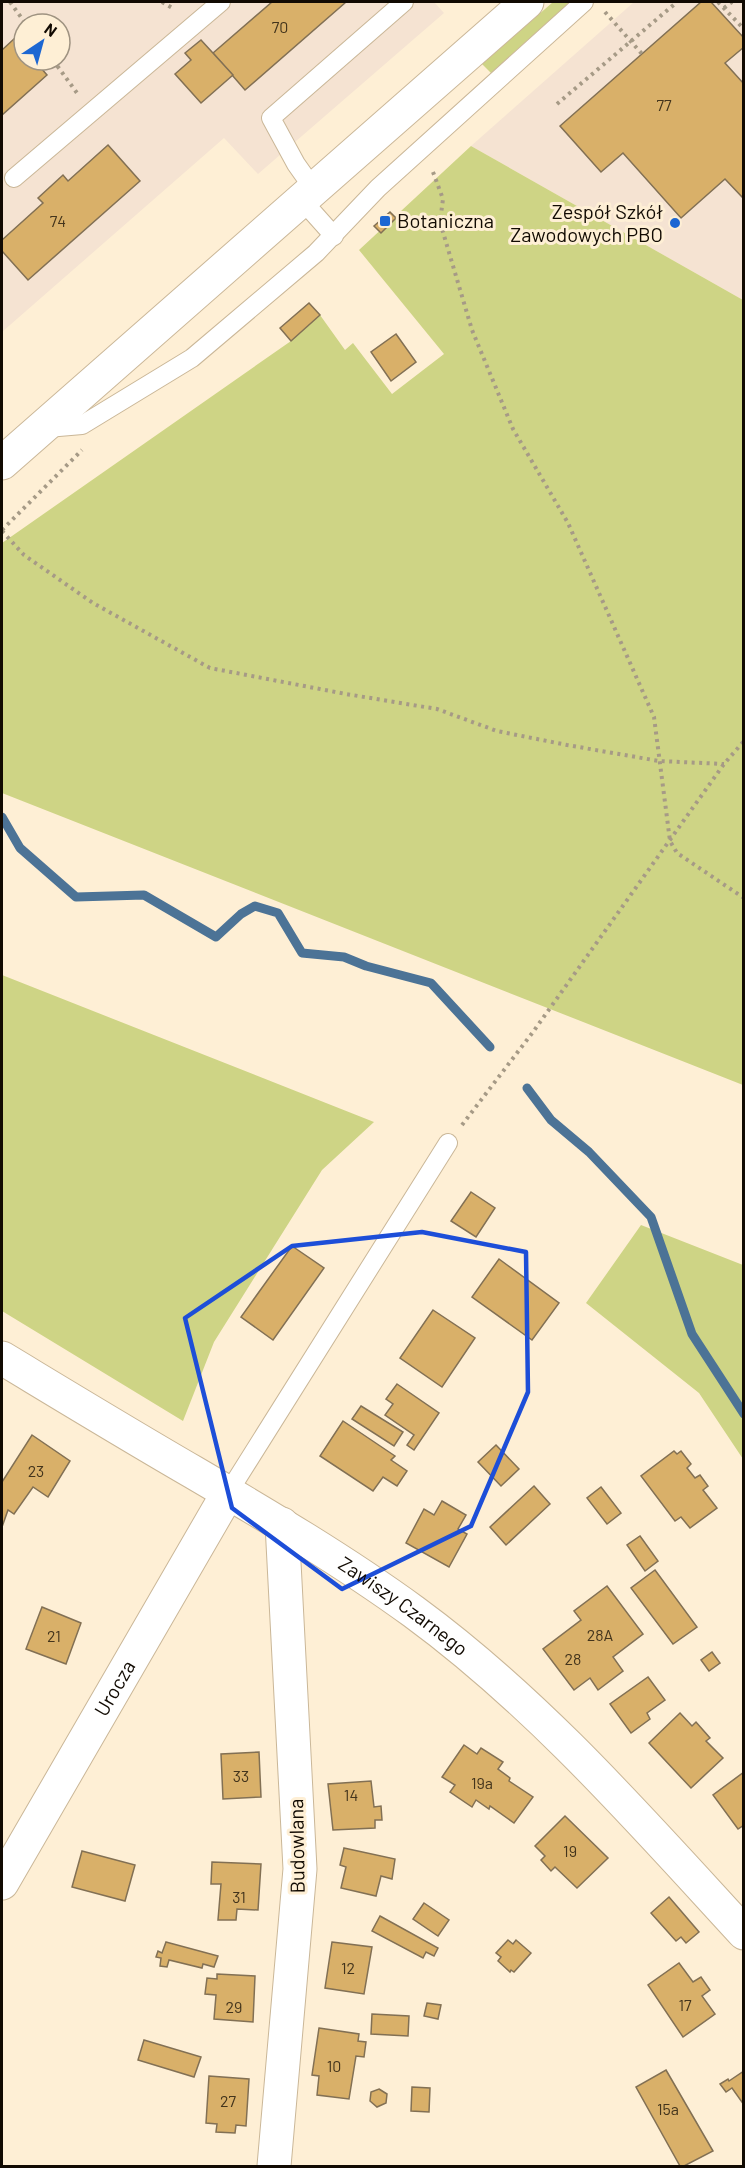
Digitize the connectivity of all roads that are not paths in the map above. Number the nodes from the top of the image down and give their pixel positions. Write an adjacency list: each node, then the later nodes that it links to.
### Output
1 (221, 2): 5 (lane)
2 (404, 2): 6 (lane)
3 (526, 2): 6 (street)
4 (584, 2): 7 (lane)
5 (14, 178)
6 (307, 194): 7 (lane); 8 (street)
7 (334, 236): 8 (lane)
8 (39, 429): 9 (street)
9 (2, 463)
10 (448, 1143): 12 (lane)
11 (2, 1358): 12 (street, Zawiszy Czarnego)
12 (228, 1493): 13 (street, Zawiszy Czarnego); 14 (street, Urocza)
13 (282, 1524): 15 (street, Zawiszy Czarnego); 16 (street, Budowlana)
14 (2, 1883)
15 (744, 1933)
16 (274, 2166)

